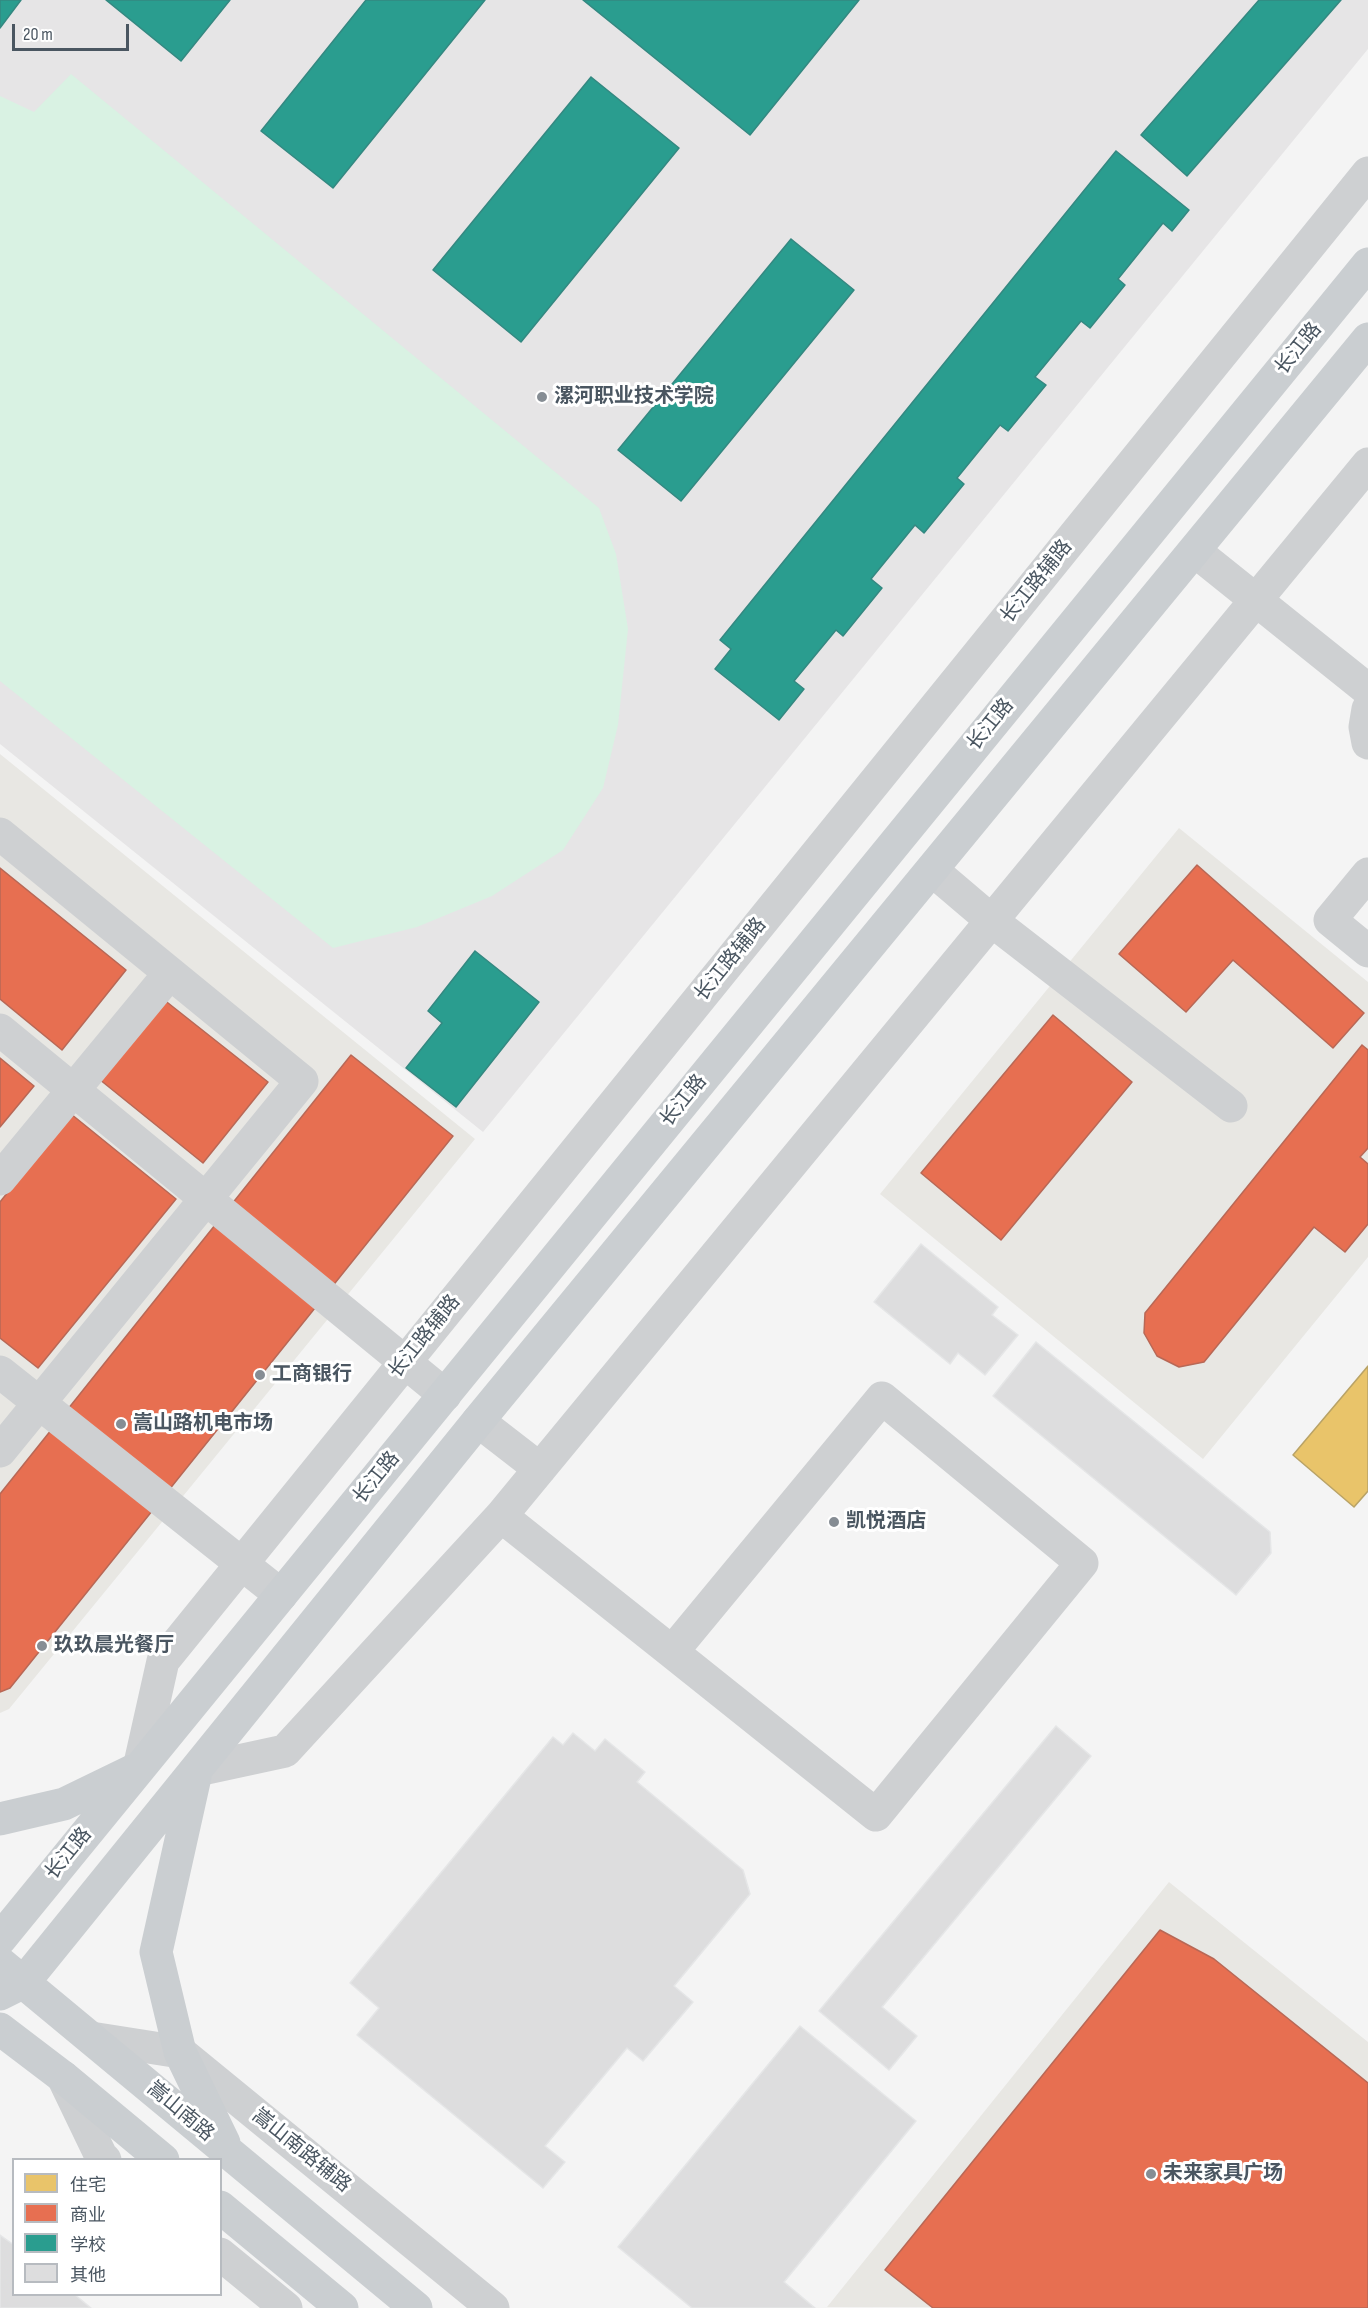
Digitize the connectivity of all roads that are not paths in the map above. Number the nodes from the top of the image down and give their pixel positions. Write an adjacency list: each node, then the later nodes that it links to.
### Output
1 (1368, 173): 21 (street, 长江路辅路)
2 (1368, 264): 23 (main road, 长江路)
3 (1368, 339): 5 (main road)
4 (1368, 464): 6 (street)
5 (1196, 552): 6 (street); 11 (main road)
6 (1256, 600): 7 (street); 13 (street)
7 (1368, 690)
8 (1368, 709): 9 (street)
9 (1368, 743)
10 (0, 834): 15 (street)
11 (932, 870): 13 (street); 25 (main road)
12 (1368, 874): 14 (street)
13 (992, 921): 18 (street); 27 (street)
14 (1368, 951)
15 (170, 973): 17 (street); 20 (street)
16 (0, 1030): 17 (street)
17 (73, 1090): 19 (street); 20 (street)
18 (1231, 1106)
19 (0, 1179)
20 (206, 1199): 21 (street); 24 (street)
21 (405, 1362): 23 (street); 29 (street, 长江路辅路)
22 (0, 1372): 24 (street)
23 (445, 1395): 30 (main road, 长江路)
24 (39, 1403): 26 (street); 29 (street)
25 (478, 1421): 27 (street); 33 (main road)
26 (0, 1451)
27 (540, 1469): 28 (street)
28 (501, 1516): 31 (street); 33 (street)
29 (242, 1564): 30 (street); 32 (street, 长江路辅路)
30 (281, 1595): 32 (main road, 长江路)
31 (672, 1652): 31 (street)
32 (139, 1768): 34 (main road); 35 (main road, 长江路)
33 (197, 1770): 36 (main road); 39 (main road)
34 (0, 1819)
35 (0, 1939)
36 (8, 1980): 38 (main road, 嵩山南路)
37 (0, 2029): 40 (main road)
38 (91, 2038): 39 (street); 41 (main road, 嵩山南路)
39 (180, 2052): 41 (main road); 46 (street, 嵩山南路辅路)
40 (63, 2077): 42 (street); 43 (main road)
41 (229, 2152): 49 (main road, 嵩山南路)
42 (104, 2158)
43 (161, 2158)
44 (222, 2209): 48 (main road)
45 (222, 2256): 47 (street)
46 (489, 2306)
47 (286, 2308)
48 (342, 2308)
49 (416, 2308)

